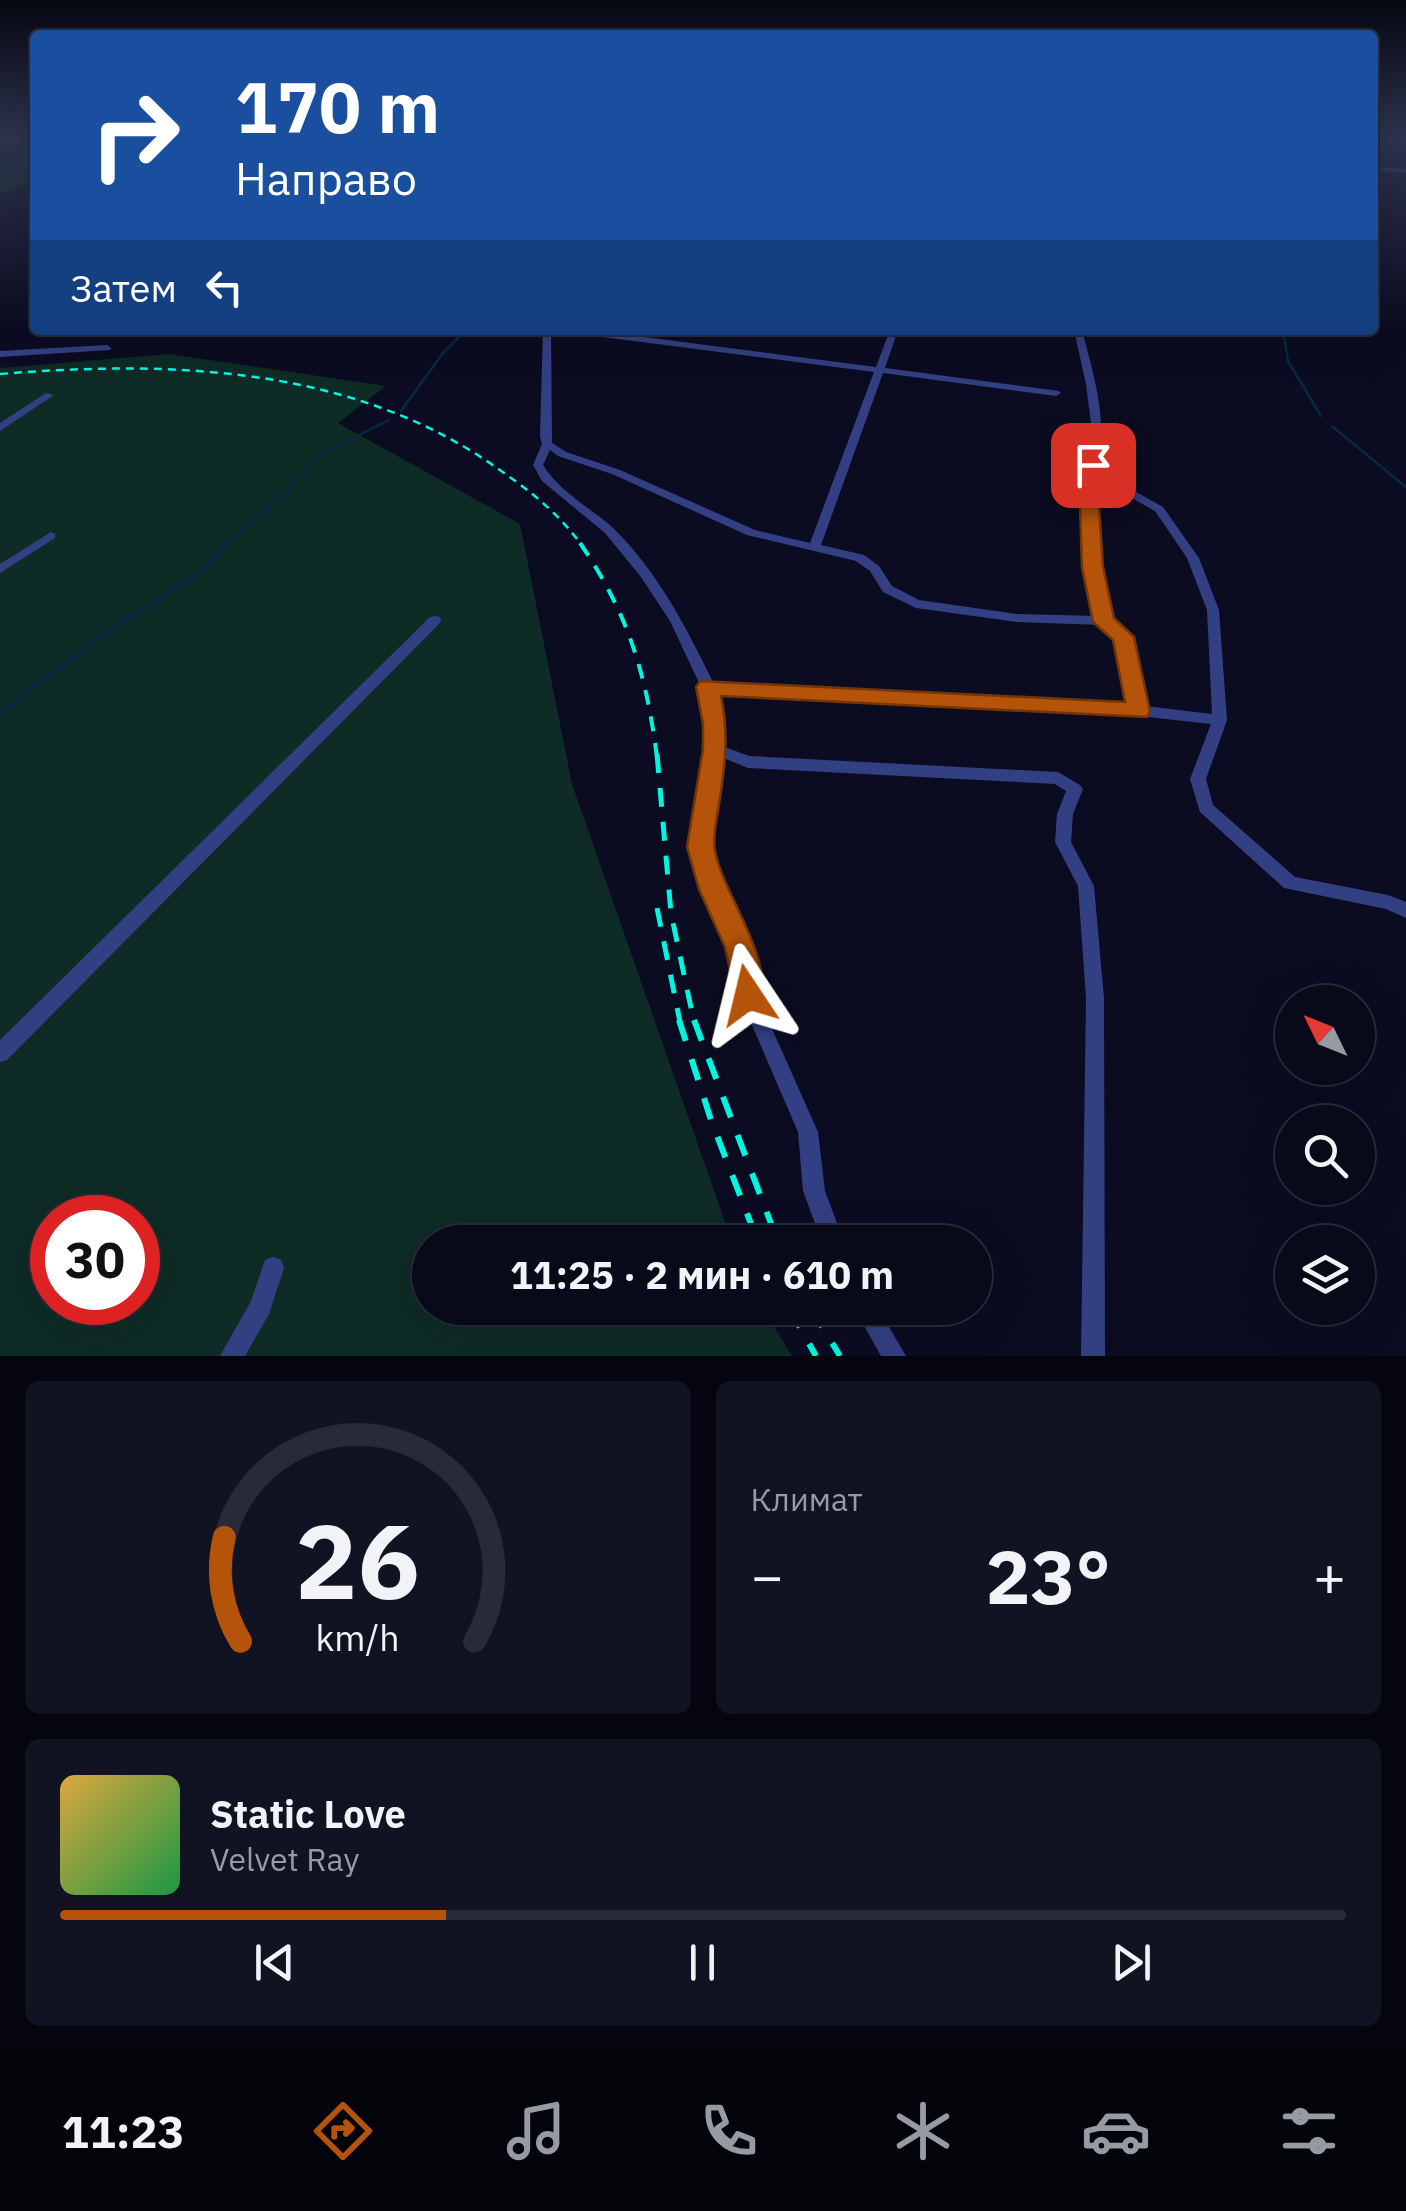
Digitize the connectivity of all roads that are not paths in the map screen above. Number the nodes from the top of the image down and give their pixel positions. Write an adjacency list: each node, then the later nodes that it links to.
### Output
1 (547, 335): 11 (street)
2 (609, 335): 7 (street)
3 (892, 335): 7 (street)
4 (1079, 335): 12 (street)
5 (107, 348): 6 (street)
6 (0, 354)
7 (880, 371): 8 (street); 14 (street)
8 (1056, 393)
9 (49, 395): 10 (street)
10 (0, 428)
11 (547, 444): 14 (street); 18 (street)
12 (1093, 465): 17 (street); 20 (street)
13 (52, 536): 15 (street)
14 (815, 546): 17 (street)
15 (0, 569)
16 (435, 620): 23 (street)
17 (1104, 622): 19 (street)
18 (708, 687): 19 (street); 21 (street)
19 (1138, 711): 20 (street)
20 (1220, 720): 22 (street)
21 (715, 749): 24 (street); 29 (street)
22 (1406, 910)
23 (0, 1052)
24 (827, 1225)
25 (274, 1268): 27 (street)
26 (875, 1325): 28 (street)
27 (232, 1356)
28 (894, 1356)
29 (1094, 1356)

